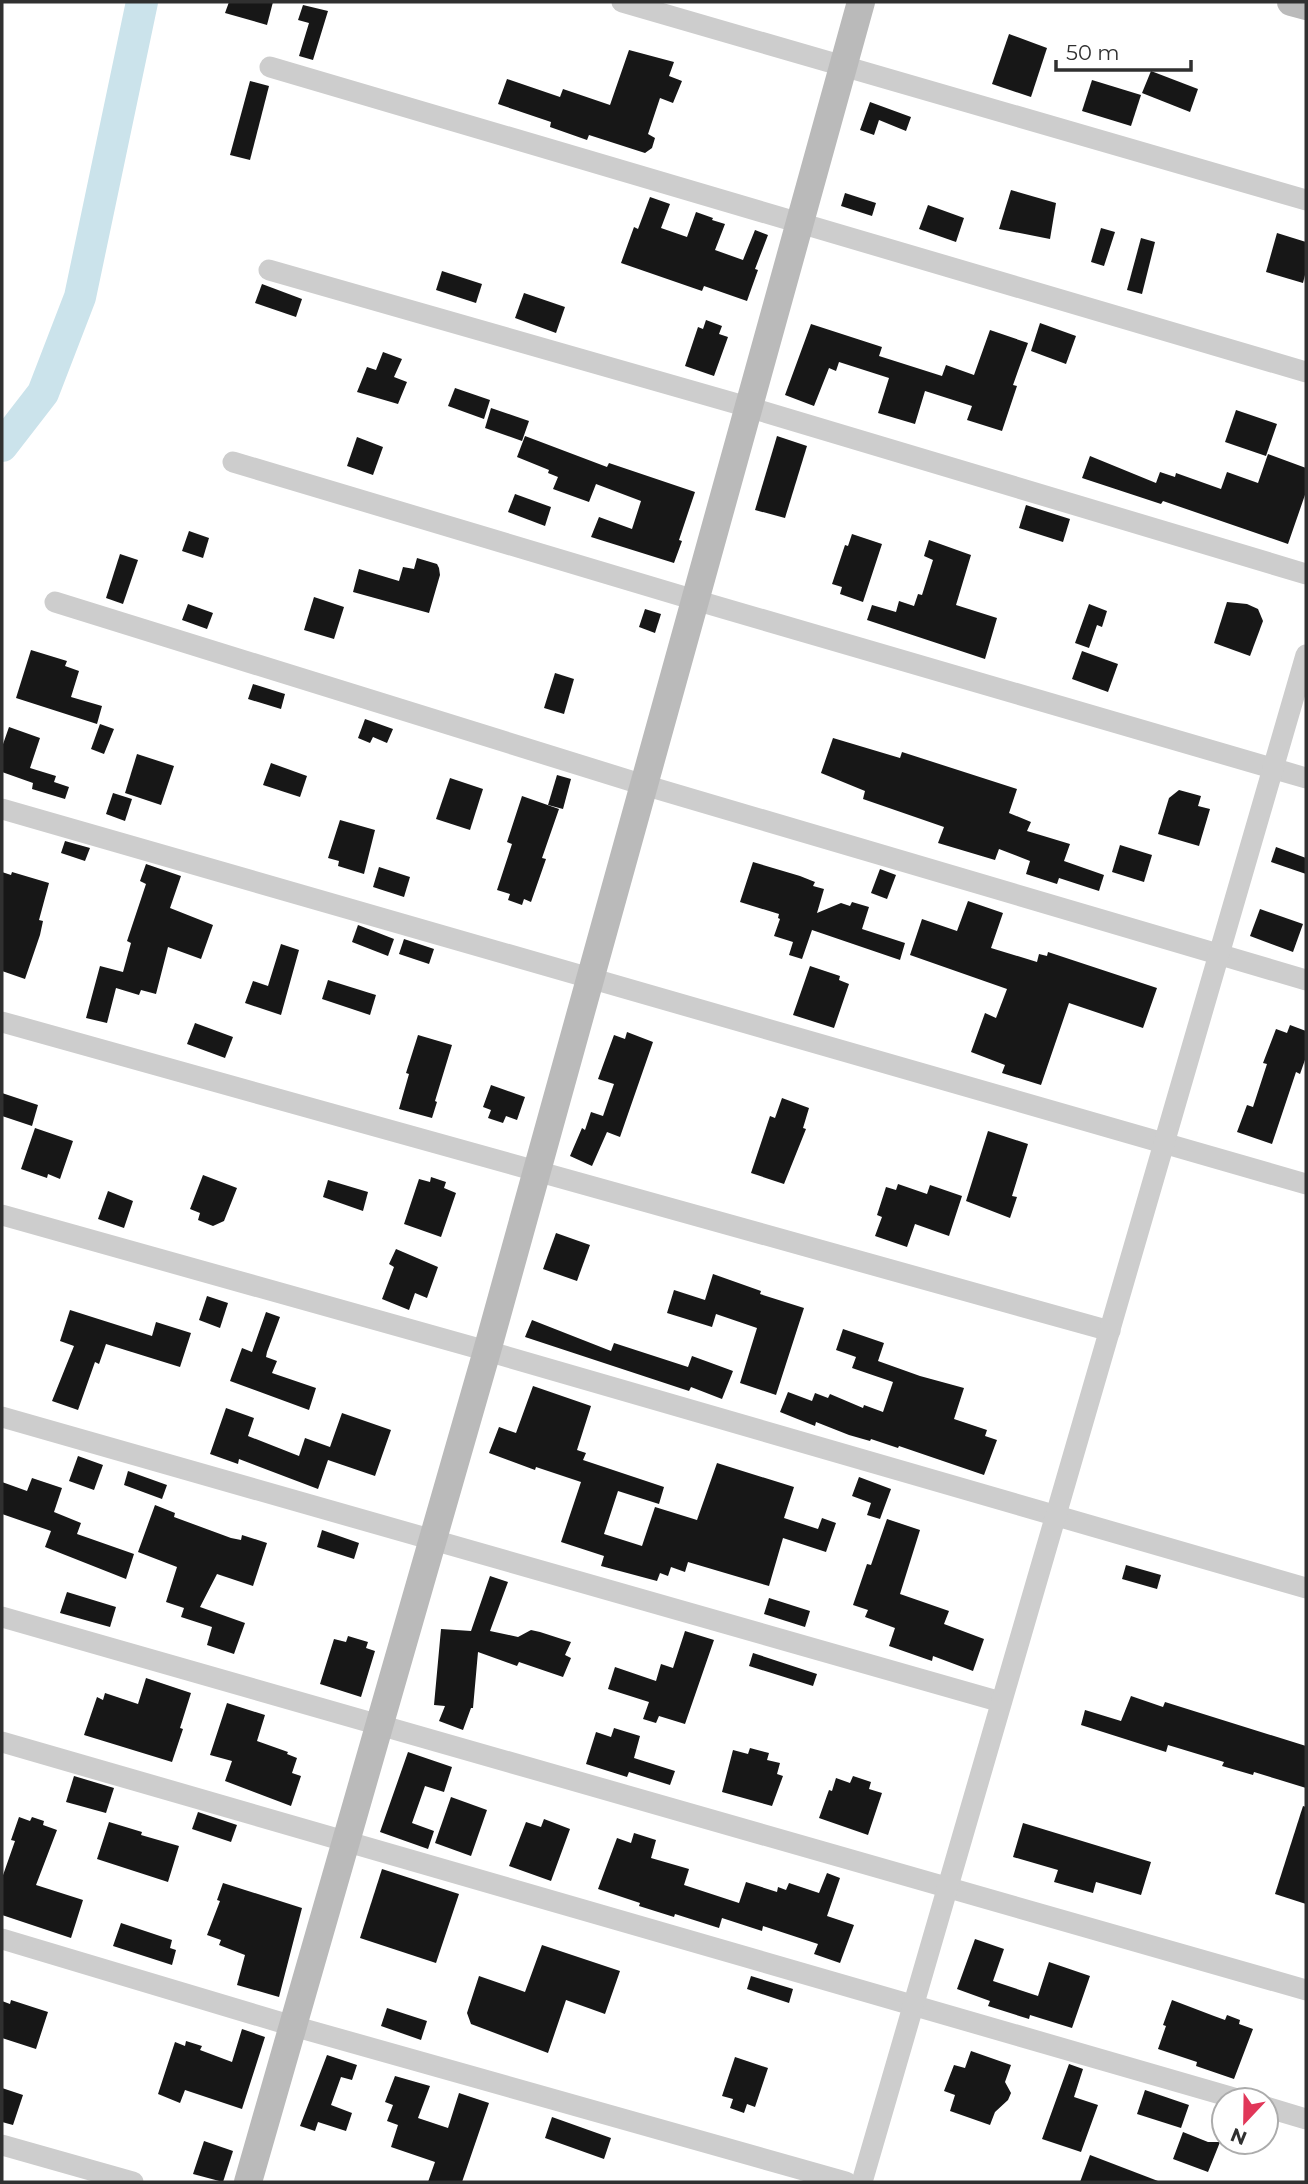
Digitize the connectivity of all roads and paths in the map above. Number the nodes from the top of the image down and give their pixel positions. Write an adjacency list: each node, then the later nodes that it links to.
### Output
1 (622, 2): 6 (street)
2 (861, 2): 6 (main road)
3 (1291, 2): 4 (main road)
4 (1306, 6)
5 (271, 67): 8 (street)
6 (843, 67): 7 (street); 8 (main road)
7 (1306, 200)
8 (798, 222): 10 (street); 11 (main road)
9 (269, 270): 11 (street)
10 (1306, 372)
11 (748, 407): 13 (street); 14 (main road)
12 (233, 462): 14 (street)
13 (1306, 574)
14 (695, 600): 17 (street); 19 (main road)
15 (55, 603): 19 (street)
16 (1306, 655): 17 (street)
17 (1273, 768): 18 (street); 21 (street)
18 (1306, 778)
19 (643, 785): 21 (street); 22 (main road)
20 (2, 808): 22 (street)
21 (1219, 954): 23 (street); 25 (street)
22 (590, 977): 25 (street); 26 (main road)
23 (1306, 980)
24 (2, 1022): 26 (street)
25 (1164, 1142): 27 (street); 29 (street)
26 (536, 1171): 29 (street); 30 (main road)
27 (1306, 1184)
28 (2, 1215): 30 (street)
29 (1110, 1331): 32 (street)
30 (486, 1351): 32 (street); 33 (main road)
31 (2, 1417): 33 (street)
32 (1056, 1516): 34 (street); 36 (street)
33 (432, 1540): 36 (street); 37 (main road)
34 (1306, 1588)
35 (2, 1617): 37 (street)
36 (1001, 1702): 40 (street)
37 (379, 1726): 39 (main road); 40 (street)
38 (2, 1742): 39 (street)
39 (346, 1841): 43 (street); 44 (main road)
40 (948, 1887): 42 (street); 43 (street)
41 (2, 1938): 44 (street)
42 (1306, 1990)
43 (913, 2006): 45 (street); 52 (street)
44 (293, 2026): 50 (main road); 51 (street)
45 (1210, 2091)
46 (1280, 2111): 47 (street)
47 (1306, 2119)
48 (2, 2145): 49 (street)
49 (133, 2182)
50 (248, 2182)
51 (846, 2182)
52 (862, 2182)

